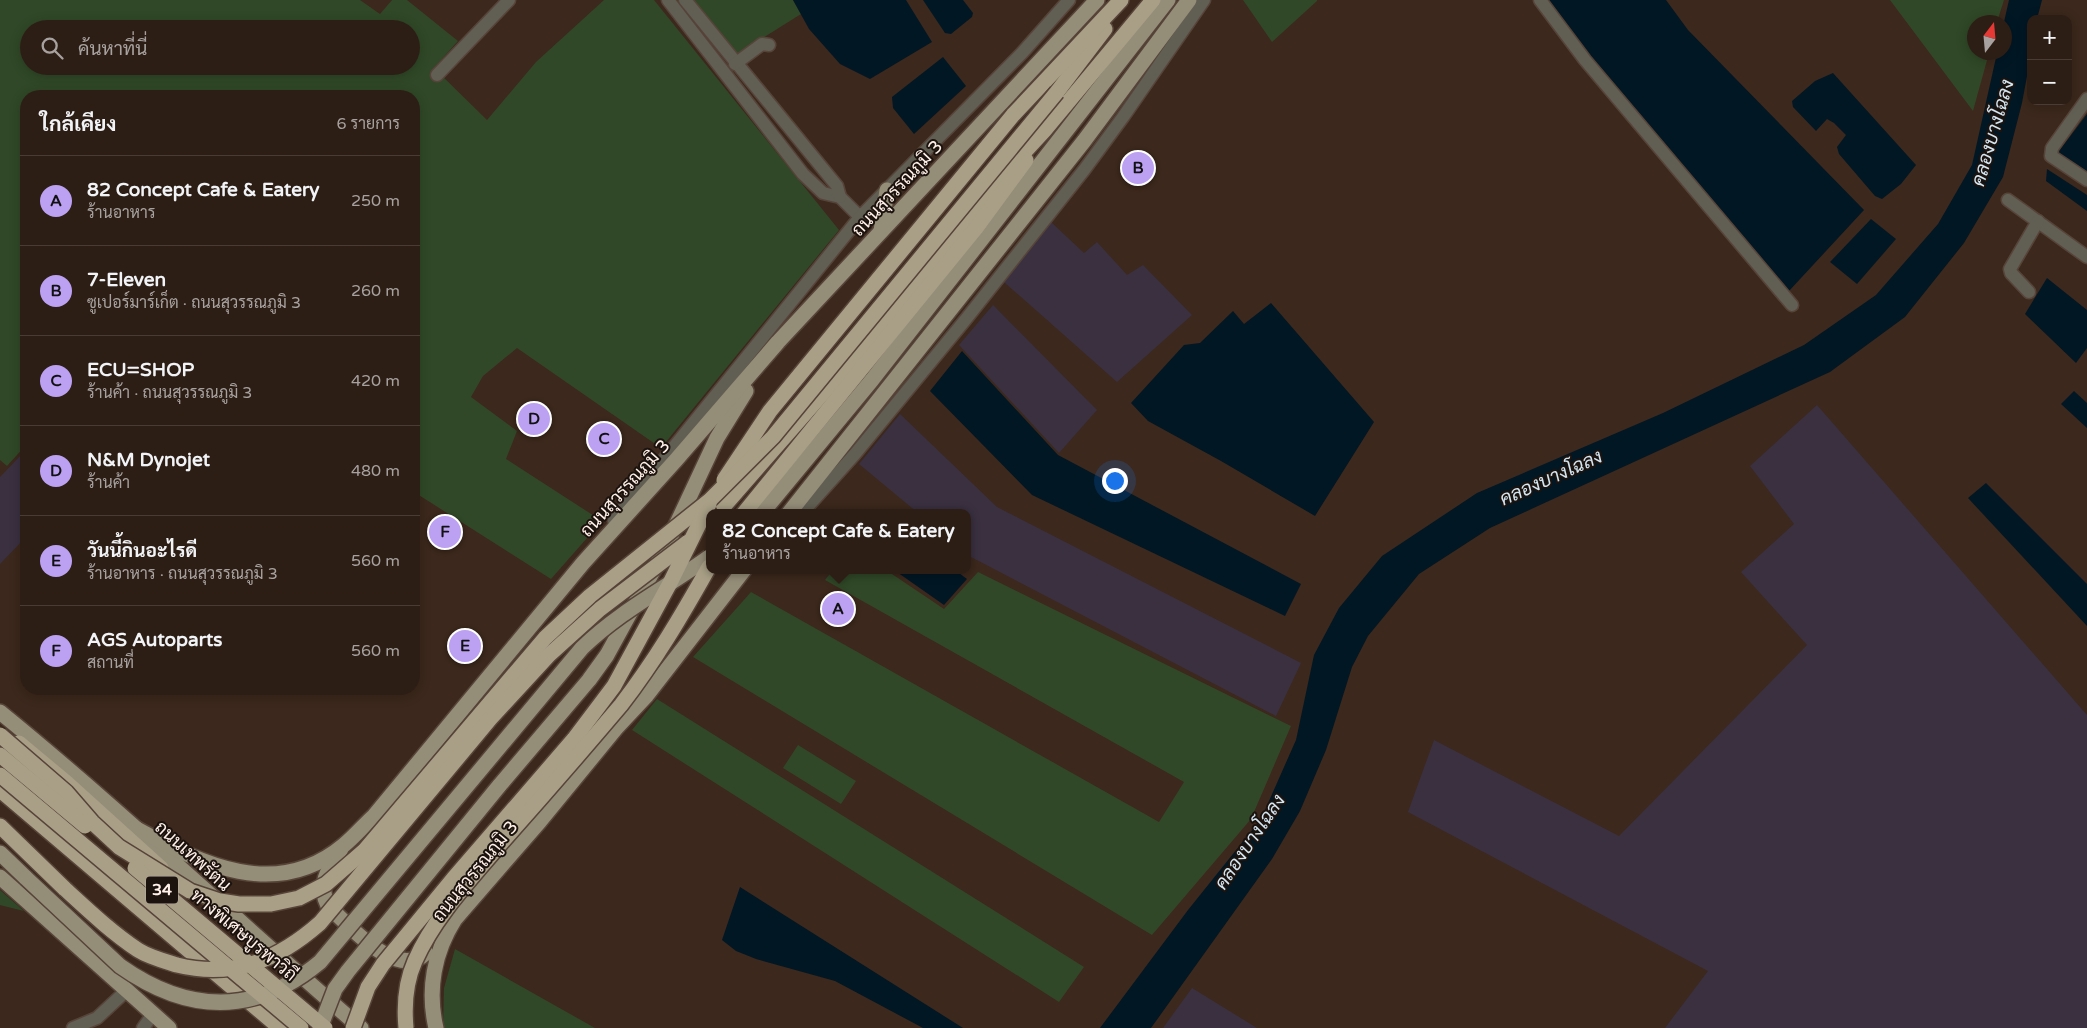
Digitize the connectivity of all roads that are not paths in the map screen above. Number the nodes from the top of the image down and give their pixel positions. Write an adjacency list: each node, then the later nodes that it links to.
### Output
1 (509, 0): 15 (street)
2 (668, 0): 20 (street)
3 (685, 0): 14 (street)
4 (1069, 0): 19 (street)
5 (1097, 0): 24 (main road, ถนนสุวรรณภูมิ 3)
6 (1121, 0): 29 (highway, bridge)
7 (1127, 0): 54 (highway, bridge)
8 (1153, 0): 17 (highway)
9 (1168, 0): 32 (main road)
10 (1189, 0): 33 (main road)
11 (1204, 0): 34 (street)
12 (1540, 0): 27 (street)
13 (768, 45): 14 (street)
14 (735, 64): 20 (street)
15 (437, 75)
16 (2087, 99): 18 (street)
17 (1044, 131): 30 (highway); 31 (highway)
18 (2087, 180)
19 (887, 190): 22 (street); 24 (main road)
20 (840, 197): 22 (street)
21 (2008, 200): 23 (street)
22 (860, 217): 38 (street)
23 (2038, 221): 25 (street); 26 (street)
24 (881, 231): 28 (main road, ถนนสุวรรณภูมิ 3)
25 (2087, 257)
26 (2029, 292)
27 (1792, 305)
28 (778, 342): 38 (main road, ถนนสุวรรณภูมิ 3); 63 (main road, bridge)
29 (707, 509)
30 (722, 509)
31 (747, 509)
32 (765, 509)
33 (792, 509)
34 (806, 509)
35 (706, 510): 64 (highway, bridge)
36 (706, 525): 49 (highway, bridge)
37 (706, 559): 52 (main road, bridge)
38 (583, 563): 51 (main road, ถนนสุวรรณภูมิ 3)
39 (706, 572): 66 (highway, bridge)
40 (741, 574): 42 (main road, ถนนสุวรรณภูมิ 3)
41 (745, 574): 42 (street)
42 (713, 609): 55 (main road, ถนนสุวรรณภูมิ 3)
43 (0, 712): 50 (main road, ถนนเทพรัตน / 34)
44 (0, 729): 54 (highway, bridge)
45 (0, 736): 54 (highway, bridge)
46 (0, 753): 63 (highway, ทางพิเศษบูรพาวิถี, bridge)
47 (0, 774): 62 (highway, ทางพิเศษบูรพาวิถี, bridge)
48 (0, 790): 61 (highway, 34)
49 (0, 826)
50 (135, 828): 51 (main road, ถนนสุวรรณภูมิ 3); 65 (main road, ถนนเทพรัตน / 34)
51 (344, 846): 55 (main road)
52 (0, 853)
53 (0, 877): 56 (main road)
54 (190, 891)
55 (446, 932): 67 (main road, ถนนสุวรรณภูมิ 3)
56 (126, 991): 57 (main road); 58 (street)
57 (153, 1014): 59 (street); 60 (main road)
58 (72, 1028)
59 (143, 1028)
60 (169, 1028)
61 (280, 1028)
62 (301, 1028)
63 (323, 1028)
64 (353, 1028)
65 (361, 1028)
66 (406, 1028)
67 (436, 1028)

